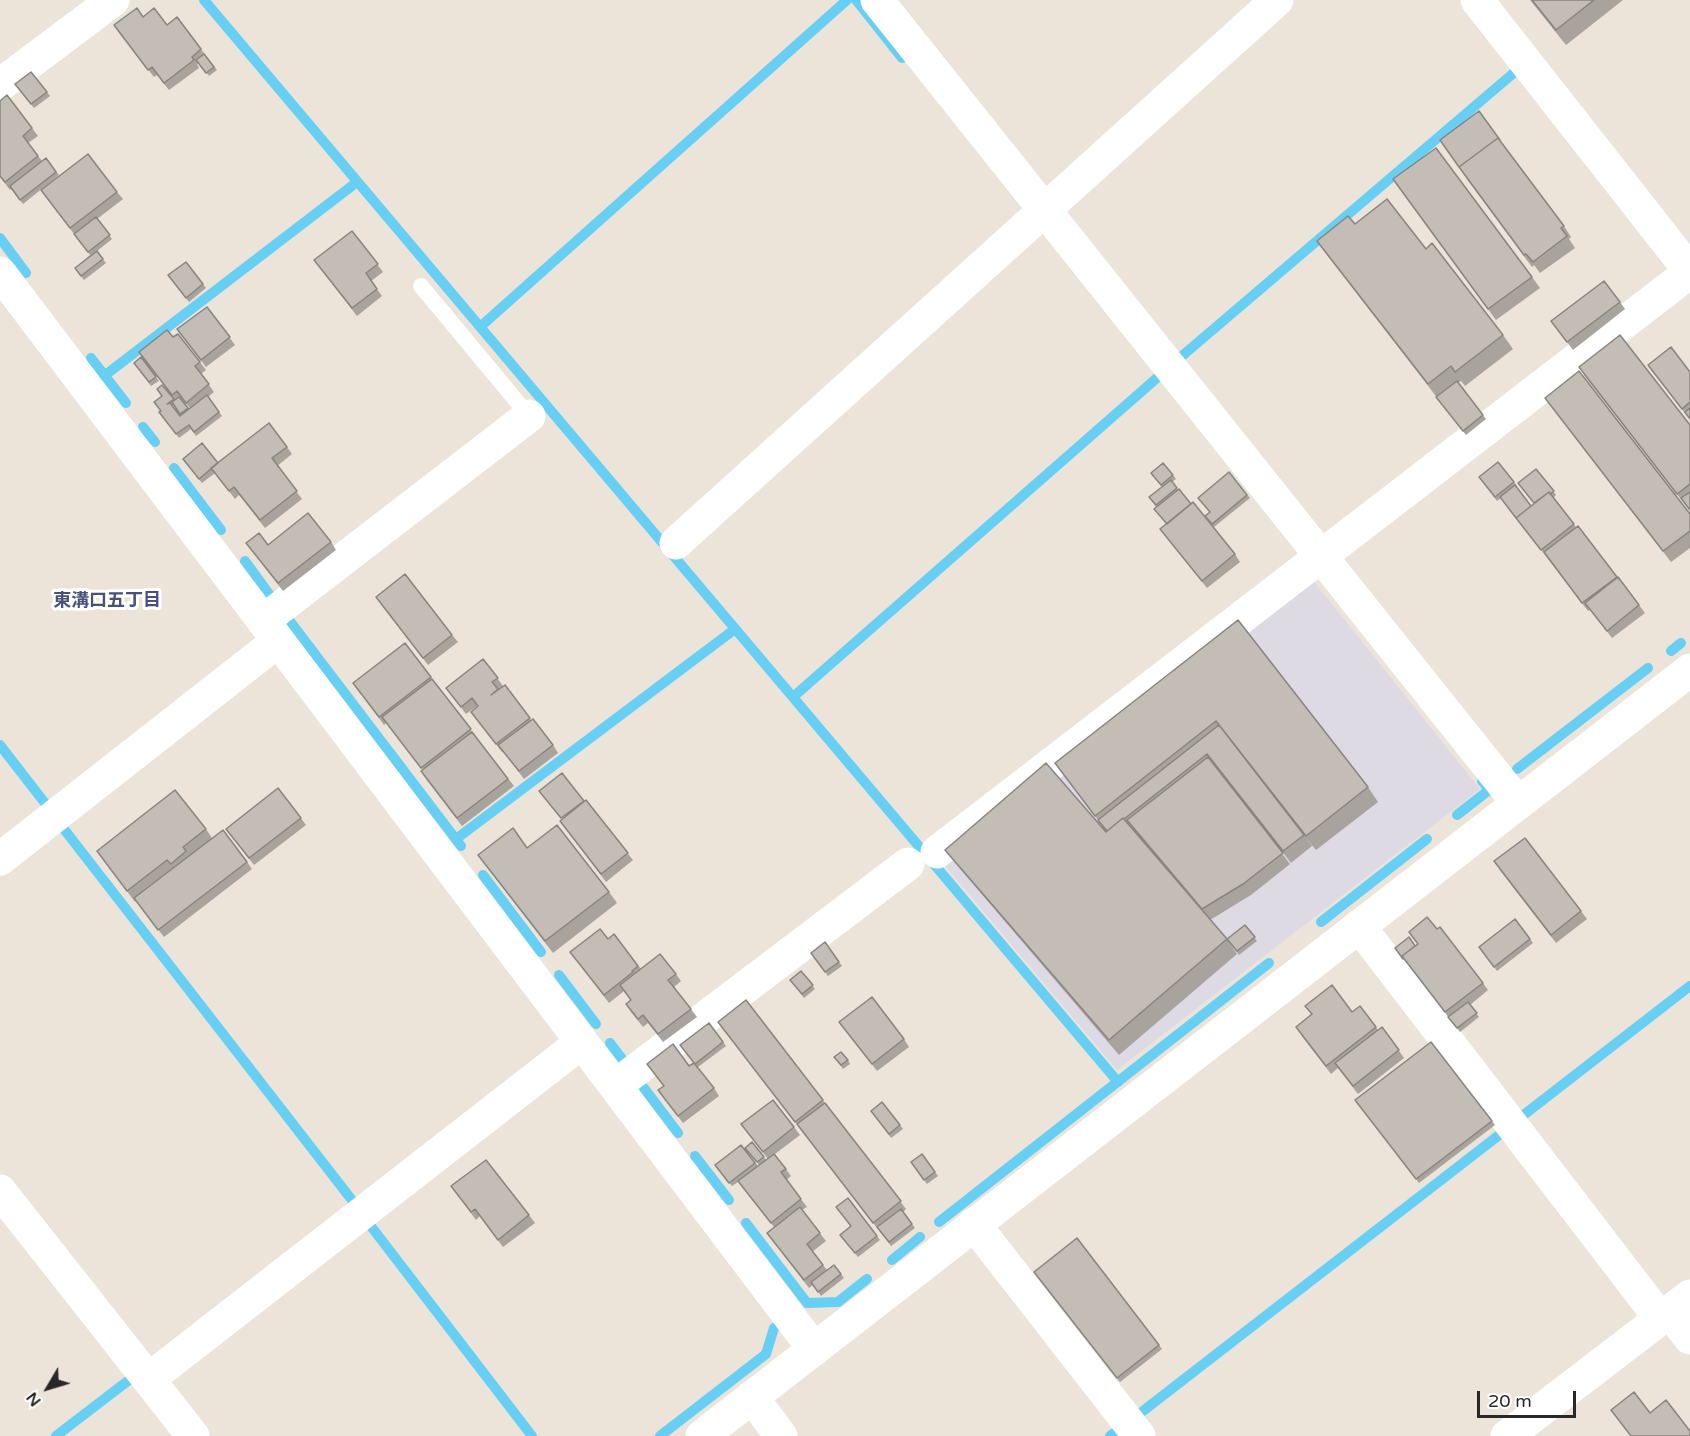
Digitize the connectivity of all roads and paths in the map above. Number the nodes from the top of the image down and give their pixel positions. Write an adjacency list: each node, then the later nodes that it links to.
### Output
1 (113, 0): 5 (street)
2 (877, 0): 6 (street)
3 (1277, 0): 6 (street)
4 (1477, 0): 7 (street)
5 (0, 85)
6 (1045, 210): 11 (street); 12 (street)
7 (1690, 272): 12 (street)
8 (0, 273): 13 (street)
9 (421, 286): 10 (lane)
10 (530, 416): 13 (street)
11 (676, 543)
12 (1321, 556): 15 (street); 19 (street)
13 (271, 631): 16 (street); 18 (street)
14 (1690, 670): 15 (street)
15 (1518, 803): 17 (street)
16 (0, 859)
17 (1359, 926): 21 (street); 22 (street)
18 (582, 1042): 19 (street); 25 (street)
19 (615, 1086): 24 (street)
20 (0, 1191): 25 (street)
21 (974, 1224): 24 (street); 30 (street)
22 (1673, 1308): 23 (street); 31 (street)
23 (1690, 1338)
24 (814, 1349): 26 (street)
25 (149, 1379): 27 (street)
26 (752, 1397): 28 (street); 29 (street)
27 (193, 1436)
28 (702, 1436)
29 (781, 1436)
30 (1140, 1436)
31 (1507, 1436)

